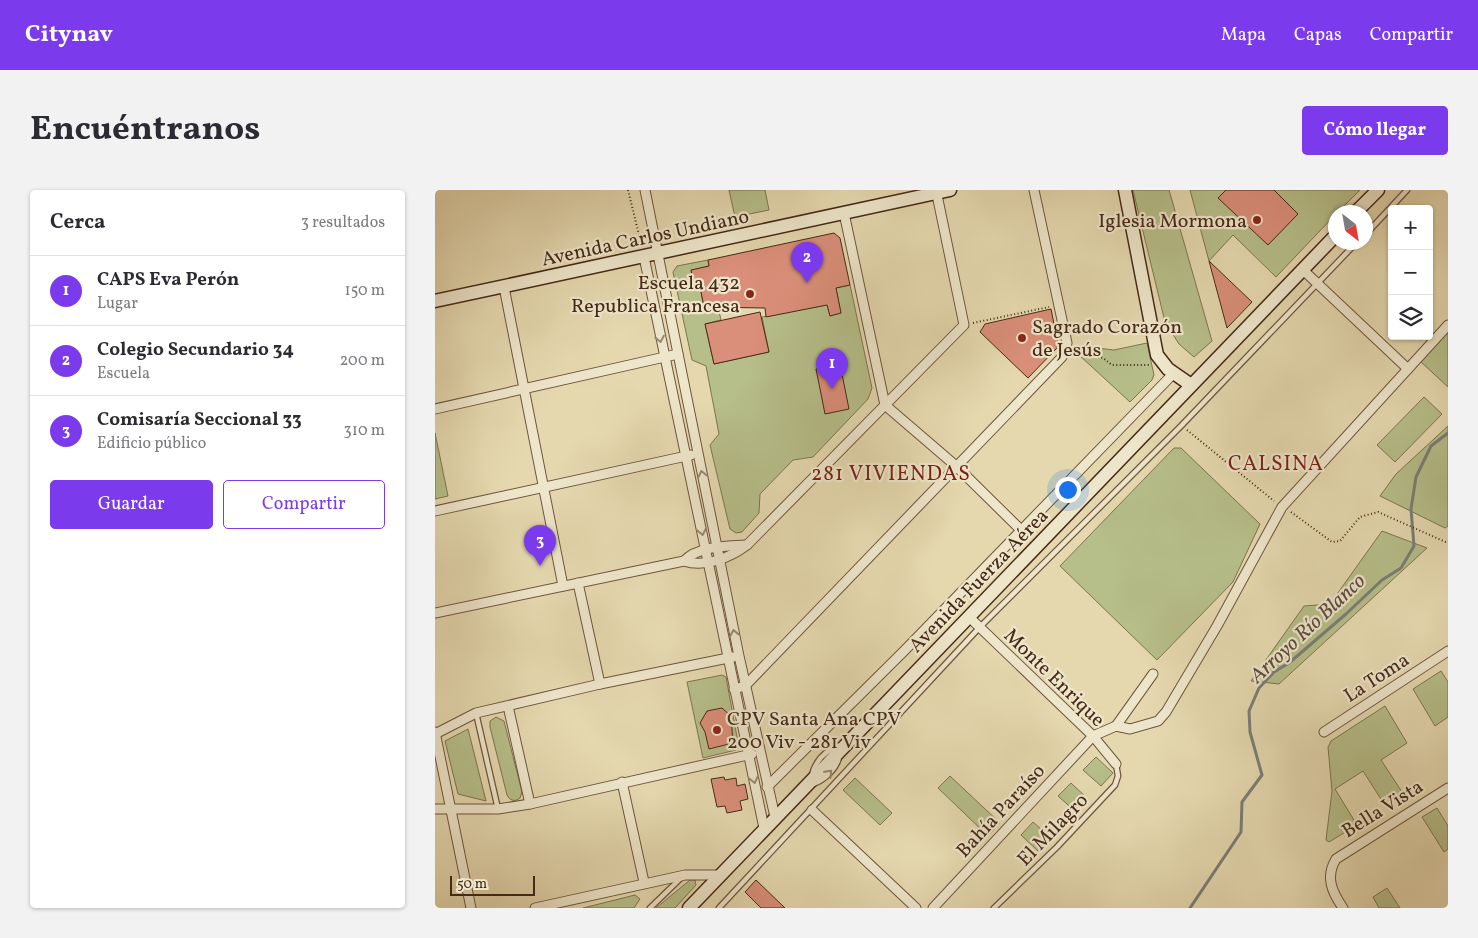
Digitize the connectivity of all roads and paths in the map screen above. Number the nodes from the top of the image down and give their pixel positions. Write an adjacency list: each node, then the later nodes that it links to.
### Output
1 (628, 190): 15 (path)
2 (645, 190): 14 (street)
3 (950, 190): 8 (main road, Avenida Carlos Undiano)
4 (1034, 190): 20 (street)
5 (1125, 190): 26 (main road)
6 (1378, 190): 9 (main road)
7 (1407, 190): 11 (lane)
8 (936, 192): 10 (main road, Avenida Carlos Undiano); 21 (street)
9 (1363, 205)
10 (844, 213): 14 (main road, Avenida Carlos Undiano); 31 (street)
11 (1373, 226)
12 (1328, 241): 16 (main road, Avenida Fuerza Aérea)
13 (1349, 250): 17 (lane)
14 (659, 254): 15 (main road, Avenida Carlos Undiano); 24 (street)
15 (644, 257): 18 (main road, Avenida Carlos Undiano); 25 (street, one-way to 25)
16 (1302, 269): 17 (street); 29 (main road, Avenida Fuerza Aérea)
17 (1317, 284): 27 (street); 33 (lane)
18 (504, 287): 19 (main road, Avenida Carlos Undiano); 30 (street)
19 (435, 301)
20 (1059, 305): 21 (path); 23 (street)
21 (964, 325): 31 (street)
22 (1448, 325): 27 (street)
23 (1065, 349): 26 (path); 36 (street)
24 (678, 354): 25 (street); 34 (street)
25 (664, 358): 30 (street); 35 (street)
26 (1162, 364): 28 (main road)
27 (1408, 369): 38 (street)
28 (1173, 374): 29 (main road); 40 (street)
29 (1191, 385): 51 (main road, Avenida Fuerza Aérea)
30 (524, 389): 32 (street); 37 (street)
31 (885, 405): 36 (street); 42 (street)
32 (435, 410)
33 (1181, 426): 38 (path); 52 (lane)
34 (698, 453): 35 (street); 43 (street, one-way to 34)
35 (686, 456): 37 (street); 44 (street, one-way to 44)
36 (956, 466): 40 (street); 58 (street)
37 (542, 486): 39 (street); 49 (street)
38 (1282, 507): 41 (path); 62 (street)
39 (435, 511)
40 (1021, 530): 70 (street)
41 (1448, 544)
42 (747, 545): 43 (street); 45 (street)
43 (718, 548): 44 (street); 45 (street)
44 (706, 550): 46 (street); 47 (street)
45 (719, 559): 47 (street); 54 (street, one-way to 45)
46 (683, 561): 47 (street); 48 (street)
47 (709, 561): 55 (street)
48 (578, 583): 49 (street); 57 (street)
49 (563, 586): 50 (street)
50 (435, 613)
51 (968, 616): 52 (street, Monte Enrique); 77 (main road, Avenida Fuerza Aérea)
52 (979, 628): 65 (street, Monte Enrique); 76 (lane)
53 (1448, 651): 63 (street, La Toma)
54 (739, 656): 55 (street); 58 (street)
55 (728, 658): 57 (street); 59 (street)
56 (1153, 674): 62 (street)
57 (600, 684): 60 (street)
58 (745, 686): 59 (street); 66 (street)
59 (734, 689): 67 (street)
60 (508, 706): 61 (street); 72 (street)
61 (477, 713): 64 (street); 75 (lane)
62 (1116, 726): 65 (street)
63 (1324, 732)
64 (435, 733): 73 (street)
65 (1093, 736): 68 (street, Monte Enrique); 88 (street, Bahía Paraíso)
66 (759, 753): 67 (street); 70 (street)
67 (748, 755): 69 (street); 78 (street, one-way to 78)
68 (1116, 764): 89 (lane, El Milagro)
69 (622, 782): 72 (street); 81 (street)
70 (767, 788): 77 (street)
71 (1448, 788): 90 (street, Bella Vista)
72 (530, 804): 75 (street)
73 (451, 808): 74 (street); 75 (street); 82 (street)
74 (435, 809)
75 (498, 809)
76 (812, 810): 86 (lane); 87 (street)
77 (775, 817): 78 (main road, Avenida Fuerza Aérea)
78 (764, 828): 80 (main road, Avenida Fuerza Aérea)
79 (685, 875): 80 (street); 81 (street); 84 (lane)
80 (718, 875): 85 (main road, Avenida Fuerza Aérea)
81 (644, 882): 83 (street)
82 (471, 908)
83 (535, 908)
84 (650, 908)
85 (689, 908)
86 (719, 908)
87 (916, 908)
88 (933, 908)
89 (994, 908)
90 (1343, 908)

